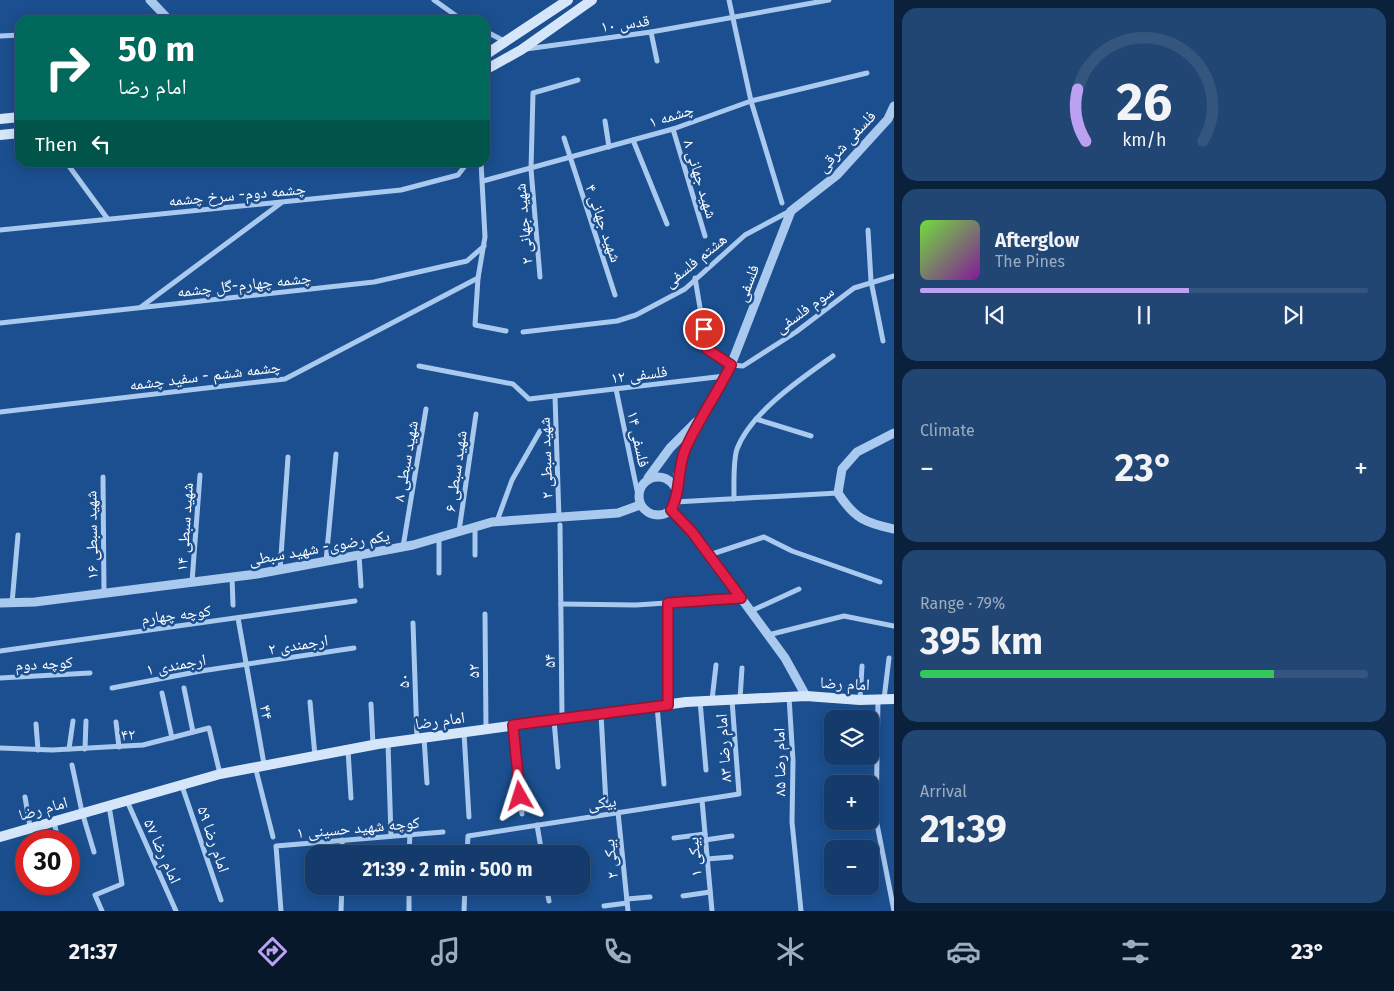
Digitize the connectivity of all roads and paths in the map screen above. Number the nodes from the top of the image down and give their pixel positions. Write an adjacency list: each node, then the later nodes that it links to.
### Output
1 (150, 0): 7 (street)
2 (434, 0): 8 (street)
3 (568, 0): 14 (main road)
4 (592, 0): 15 (main road)
5 (729, 0): 9 (street)
6 (829, 0): 9 (street, قدس ۱۰)
7 (164, 15)
8 (455, 15)
9 (733, 18): 10 (street, قدس ۱۰); 21 (street)
10 (652, 32): 15 (street, قدس ۱۰); 17 (street)
11 (490, 34): 14 (street)
12 (15, 35): 13 (street)
13 (0, 36)
14 (506, 42): 16 (main road)
15 (521, 50): 18 (main road)
16 (490, 51)
17 (657, 61)
18 (490, 67)
19 (867, 73): 21 (street, چشمه ۱)
20 (578, 80): 36 (street, ۲ شهید جهانی)
21 (751, 100): 26 (street, چشمه ۱); 39 (street)
22 (894, 106): 40 (street, فلسفی شرقی)
23 (15, 118): 24 (main road)
24 (0, 119)
25 (605, 121): 31 (street)
26 (672, 129): 30 (street, چشمه ۱); 45 (street, ۸ شهید جهانی)
27 (15, 134): 28 (main road)
28 (0, 135)
29 (564, 138): 32 (street, ۴ شهید جهانی)
30 (633, 140): 31 (street, چشمه ۱); 42 (street)
31 (609, 147): 32 (street, چشمه ۱)
32 (569, 158): 36 (street, چشمه ۱); 52 (street, ۴ شهید جهانی)
33 (70, 167): 41 (street)
34 (464, 167): 38 (street, چشمه دوم- سرخ چشمه)
35 (482, 167): 37 (street)
36 (531, 169): 37 (street, چشمه ۱); 49 (street, ۲ شهید جهانی)
37 (483, 180): 46 (street)
38 (281, 203): 41 (street, چشمه دوم- سرخ چشمه); 53 (street)
39 (782, 203)
40 (791, 211): 50 (street, هشتم فلسفی); 59 (street, فلسفی)
41 (107, 218): 43 (street, چشمه دوم- سرخ چشمه)
42 (667, 224)
43 (0, 230)
44 (868, 230): 51 (street)
45 (705, 236)
46 (484, 246): 48 (street); 53 (street, چشمه چهارم-گل چشمه)
47 (894, 276): 51 (street, سوم فلسفی)
48 (478, 278): 55 (street); 65 (street, چشمه ششم - سفید چشمه)
49 (540, 278)
50 (695, 278): 56 (street, هشتم فلسفی); 59 (street)
51 (871, 281): 57 (street); 59 (street, سوم فلسفی)
52 (615, 296)
53 (141, 308): 54 (street, چشمه چهارم-گل چشمه)
54 (0, 323)
55 (506, 331)
56 (523, 332)
57 (882, 342)
58 (833, 356): 68 (street)
59 (731, 365): 61 (street, فلسفی)
60 (419, 366): 63 (street, ۱۲ فلسفی)
61 (726, 376): 62 (street, ۱۲ فلسفی); 67 (street, فلسفی)
62 (616, 389): 63 (street, ۱۲ فلسفی); 79 (street, ۱۴ فلسفی)
63 (555, 396): 84 (street, ۲ شهید سبطی)
64 (426, 409): 90 (street, ۸ شهید سبطی)
65 (0, 412)
66 (476, 414): 87 (street, ۶ شهید سبطی)
67 (702, 417): 76 (street); 77 (street)
68 (756, 419): 71 (street); 80 (street)
69 (540, 431): 83 (street)
70 (894, 433): 78 (street)
71 (811, 436)
72 (336, 454): 94 (street)
73 (288, 457): 95 (street)
74 (200, 475): 98 (street, شهید سبطی ۱۴)
75 (103, 477): 102 (street, شهید سبطی ۱۶)
76 (644, 482): 77 (street); 79 (street)
77 (676, 492): 82 (street)
78 (838, 493): 80 (street); 86 (street)
79 (638, 495): 81 (street)
80 (734, 499): 82 (street)
81 (640, 505): 82 (street); 84 (street, یکم رضوی- شهید سبطی)
82 (673, 506): 93 (street)
83 (497, 521): 84 (street, یکم رضوی- شهید سبطی); 85 (street, یکم رضوی- شهید سبطی)
84 (560, 521): 108 (street, ۲ شهید سبطی)
85 (475, 527): 87 (street, یکم رضوی- شهید سبطی); 92 (street)
86 (894, 529)
87 (459, 532): 89 (street, یکم رضوی- شهید سبطی)
88 (18, 535): 106 (street)
89 (439, 538): 90 (street, یکم رضوی- شهید سبطی); 96 (street)
90 (402, 547): 91 (street, یکم رضوی- شهید سبطی)
91 (359, 555): 94 (street, یکم رضوی- شهید سبطی); 100 (street)
92 (474, 555)
93 (709, 555): 99 (street); 103 (street)
94 (326, 561): 95 (street, یکم رضوی- شهید سبطی)
95 (280, 570): 97 (street, یکم رضوی- شهید سبطی)
96 (439, 573)
97 (232, 577): 98 (street, یکم رضوی- شهید سبطی); 109 (street)
98 (192, 582): 102 (street, یکم رضوی- شهید سبطی)
99 (880, 582)
100 (361, 586)
101 (798, 589): 110 (street)
102 (104, 593): 106 (street, یکم رضوی- شهید سبطی)
103 (741, 598): 107 (street); 110 (street)
104 (355, 601): 112 (street, کوچه چهارم)
105 (0, 603): 106 (street, یکم رضوی- شهید سبطی)
106 (12, 603)
107 (668, 603): 108 (street); 137 (street)
108 (560, 604): 139 (street, ۵۴)
109 (233, 605)
110 (751, 611): 115 (street)
111 (485, 614): 145 (street, ۵۲)
112 (238, 618): 117 (street, کوچه چهارم); 119 (street, ۴۴)
113 (414, 623): 149 (street, ۵۰)
114 (894, 626): 115 (street)
115 (768, 635): 128 (street)
116 (354, 648): 119 (street, ۲ ارجمندی)
117 (0, 651)
118 (889, 658): 131 (street)
119 (245, 665): 125 (street, ۱ ارجمندی); 160 (street, ۴۴)
120 (716, 665): 134 (street)
121 (862, 666): 132 (street)
122 (742, 668): 130 (street, امام رضا ۸۳)
123 (90, 673): 124 (street, کوچه دوم)
124 (0, 678)
125 (112, 688)
126 (184, 688): 146 (street)
127 (162, 693): 148 (street)
128 (806, 696): 129 (main road, امام رضا); 132 (main road, امام رضا)
129 (789, 697): 130 (main road, امام رضا); 217 (street, امام رضا ۸۵)
130 (736, 699): 134 (main road, امام رضا); 167 (street, امام رضا ۸۳)
131 (885, 699): 132 (main road, امام رضا); 218 (street)
132 (860, 700)
133 (700, 701): 134 (main road, امام رضا); 137 (main road, امام رضا); 162 (street)
134 (712, 701)
135 (310, 702): 158 (street)
136 (371, 704): 151 (street)
137 (662, 705): 138 (main road, امام رضا); 165 (street)
138 (601, 713): 139 (main road, امام رضا); 172 (street)
139 (558, 719): 144 (main road, امام رضا); 161 (street, ۵۴)
140 (73, 721): 154 (street)
141 (86, 721): 155 (street)
142 (116, 722): 152 (street)
143 (36, 724): 156 (street)
144 (513, 725): 145 (main road, امام رضا); 176 (street)
145 (486, 729): 147 (main road, امام رضا)
146 (193, 732): 148 (street, ۴۲); 163 (street, ۴۲)
147 (464, 732): 149 (main road, امام رضا); 177 (street)
148 (172, 738): 152 (street, ۴۲)
149 (421, 738): 150 (main road, امام رضا); 164 (street, ۵۰)
150 (388, 743): 151 (main road, امام رضا); 184 (street)
151 (373, 745): 157 (main road, امام رضا)
152 (119, 747): 155 (street, ۴۲)
153 (0, 748): 156 (street, ۴۲)
154 (69, 749): 155 (street, ۴۲); 156 (street, ۴۲)
155 (85, 749)
156 (38, 750)
157 (348, 750): 158 (main road, امام رضا); 169 (street)
158 (315, 756): 160 (main road, امام رضا)
159 (72, 765): 174 (street)
160 (259, 765): 163 (main road, امام رضا); 187 (street, ۴۴)
161 (558, 767)
162 (706, 770)
163 (220, 774): 166 (main road, امام رضا)
164 (427, 783)
165 (664, 784)
166 (182, 786): 170 (main road, امام رضا); 205 (street, ۵۹ امام رضا)
167 (739, 794): 171 (street, بیکی)
168 (26, 797): 180 (street)
169 (351, 798)
170 (127, 800): 173 (main road, امام رضا); 210 (street, امام رضا ۵۷)
171 (702, 800): 175 (street, بیکی); 188 (street, ۱ بیکی)
172 (606, 804)
173 (108, 806): 174 (main road, امام رضا); 209 (street)
174 (82, 812): 178 (main road, امام رضا); 195 (street)
175 (618, 812): 179 (street, بیکی); 207 (street, ۲ بیکی)
176 (522, 814)
177 (469, 817)
178 (54, 820): 180 (main road, امام رضا); 181 (street)
179 (537, 825): 193 (street, بیکی); 194 (street)
180 (30, 827): 186 (main road, امام رضا)
181 (56, 830)
182 (443, 832): 183 (street, کوچه شهید حسینی ۱)
183 (410, 834): 184 (street, کوچه شهید حسینی ۱); 192 (street)
184 (391, 836): 190 (street, کوچه شهید حسینی ۱)
185 (732, 836): 188 (street)
186 (0, 837)
187 (274, 837)
188 (705, 837): 189 (street); 197 (street, ۱ بیکی)
189 (674, 838)
190 (342, 840): 191 (street); 211 (street, کوچه شهید حسینی ۱)
191 (342, 845)
192 (410, 845)
193 (468, 845)
194 (540, 845)
195 (94, 852)
196 (731, 858): 197 (street)
197 (707, 859): 198 (street, ۱ بیکی)
198 (710, 892): 203 (street); 216 (street, ۱ بیکی)
199 (342, 895): 212 (street)
200 (409, 895): 213 (street)
201 (465, 895): 214 (street)
202 (548, 895): 206 (street)
203 (684, 896)
204 (650, 897): 207 (street)
205 (221, 900)
206 (549, 901)
207 (627, 901): 208 (street); 215 (street, ۲ بیکی)
208 (604, 906)
209 (102, 911)
210 (176, 911)
211 (281, 911)
212 (342, 911)
213 (409, 911)
214 (464, 911)
215 (628, 911)
216 (712, 911)
217 (801, 911)
218 (894, 911)

